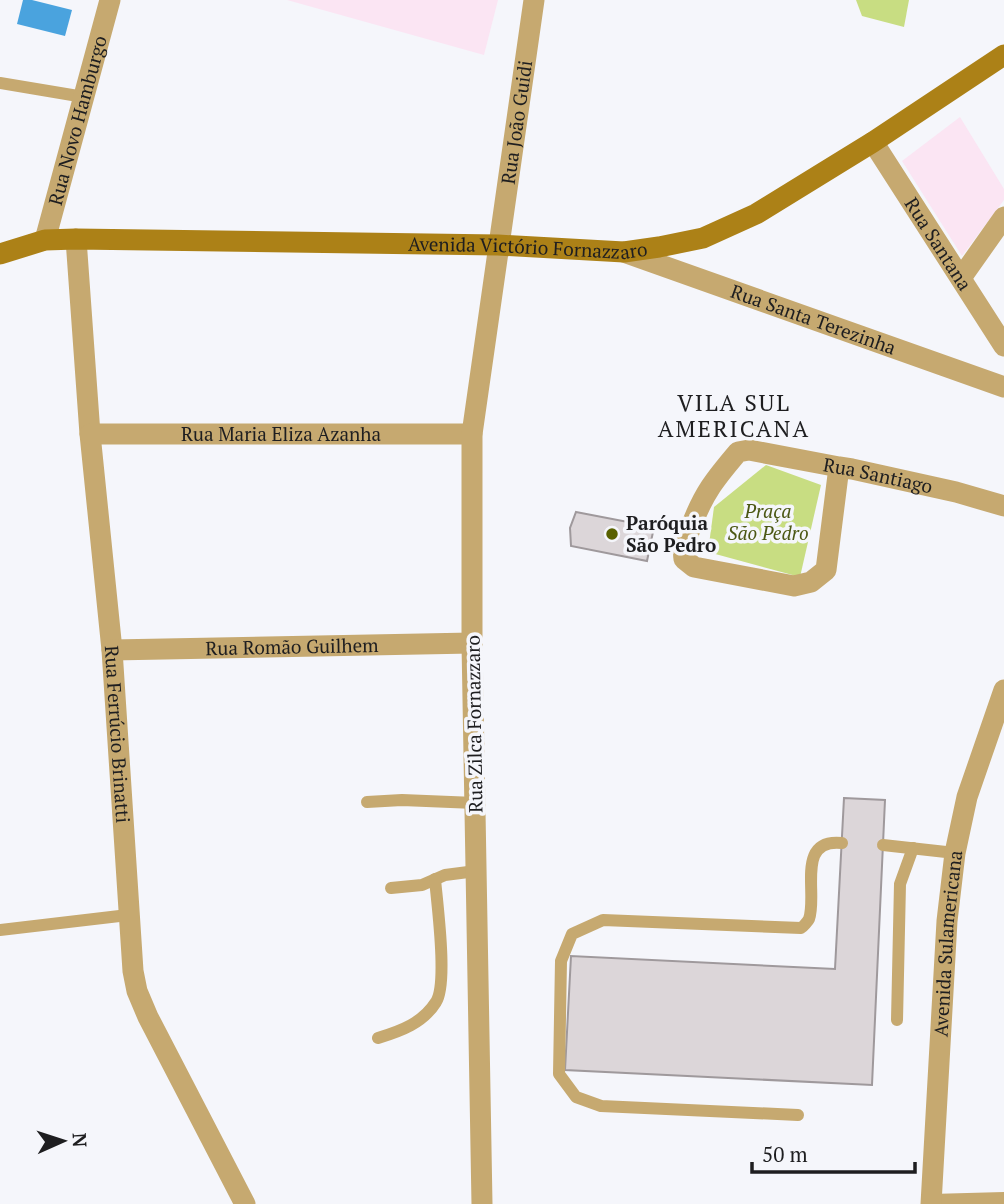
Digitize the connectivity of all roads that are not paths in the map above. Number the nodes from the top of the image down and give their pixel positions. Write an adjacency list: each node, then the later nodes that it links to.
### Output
1 (110, 0): 5 (street, Rua Novo Hamburgo)
2 (534, 0): 10 (street, Rua João Guidi)
3 (1004, 55): 6 (street, Avenida Victório Fornazzaro)
4 (0, 83): 5 (lane)
5 (84, 97): 9 (street, Rua Novo Hamburgo)
6 (873, 142): 11 (street, Avenida Victório Fornazzaro); 13 (street, Rua Santana)
7 (1004, 217): 13 (street)
8 (76, 239): 9 (street, Avenida Victório Fornazzaro); 10 (street, Avenida Victório Fornazzaro); 16 (street, Rua Ferrúcio Brinatti)
9 (45, 240): 12 (street, Avenida Victório Fornazzaro)
10 (498, 245): 11 (street, Avenida Victório Fornazzaro); 17 (street, Rua Zilca Fornazzaro)
11 (624, 252): 15 (street, Rua Santa Terezinha)
12 (0, 254)
13 (961, 278): 14 (street, Rua Santana)
14 (1004, 346)
15 (1004, 387)
16 (90, 434): 17 (street, Rua Maria Eliza Azanha); 21 (street, Rua Ferrúcio Brinatti)
17 (472, 434): 20 (street, Rua Zilca Fornazzaro)
18 (839, 467): 18 (street, Rua Santiago); 19 (street, Rua Santiago)
19 (1004, 506)
20 (472, 643): 21 (street, Rua Romão Guilhem); 24 (street, Rua Zilca Fornazzaro)
21 (112, 650): 32 (street, Rua Ferrúcio Brinatti)
22 (1004, 690): 28 (street, Avenida Sulamericana)
23 (367, 802): 24 (lane)
24 (475, 803): 29 (street, Rua Zilca Fornazzaro)
25 (842, 843): 36 (lane)
26 (883, 845): 27 (lane)
27 (913, 848): 28 (lane); 34 (lane)
28 (955, 853): 38 (street, Avenida Sulamericana)
29 (476, 872): 30 (lane); 40 (street, Rua Zilca Fornazzaro)
30 (435, 878): 31 (lane); 35 (lane)
31 (391, 888)
32 (128, 915): 33 (lane); 39 (street, Rua Ferrúcio Brinatti)
33 (0, 930)
34 (897, 1020)
35 (378, 1038)
36 (798, 1115)
37 (1004, 1198): 38 (lane)
38 (931, 1202)
39 (245, 1204)
40 (482, 1204)

